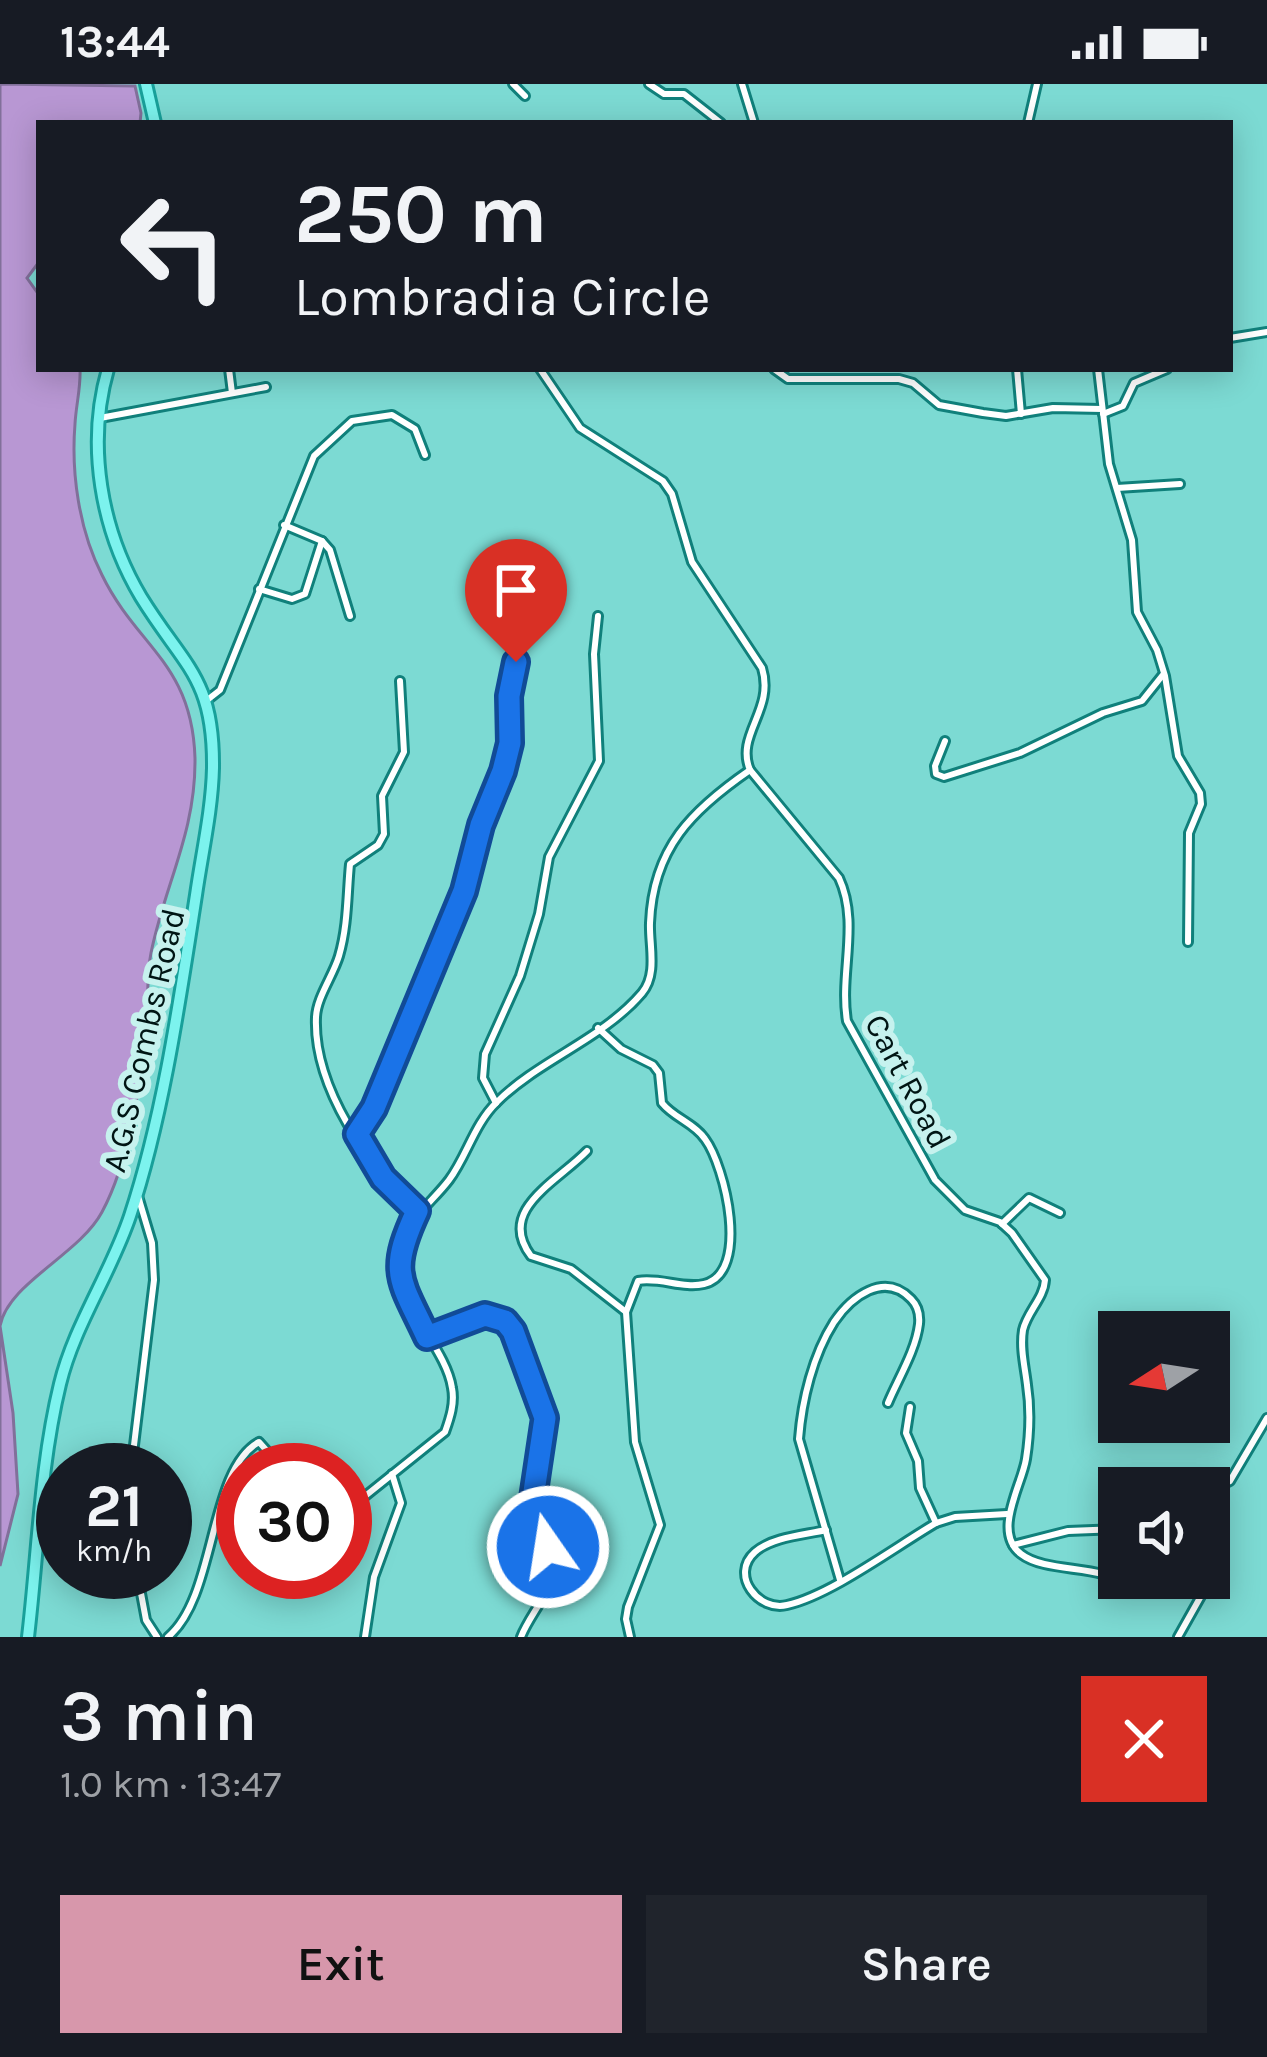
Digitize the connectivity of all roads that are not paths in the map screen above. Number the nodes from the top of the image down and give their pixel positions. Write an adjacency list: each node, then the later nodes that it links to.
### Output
1 (149, 84): 7 (main road)
2 (513, 84): 6 (street)
3 (649, 84): 8 (street)
4 (742, 84): 9 (street)
5 (1037, 84): 10 (street)
6 (525, 96)
7 (157, 120)
8 (718, 120)
9 (753, 120)
10 (1029, 120)
11 (1267, 332): 12 (street)
12 (1233, 338)
13 (110, 372): 24 (main road, A.G.S Combs Road)
14 (229, 372): 21 (street)
15 (542, 372): 38 (street)
16 (778, 372): 23 (street)
17 (1017, 372): 23 (street)
18 (1098, 372): 22 (street)
19 (1160, 372): 22 (street)
20 (266, 387): 21 (street)
21 (232, 393): 24 (street)
22 (1103, 411): 23 (street); 27 (street)
23 (1021, 414)
24 (103, 417): 36 (main road, A.G.S Combs Road)
25 (424, 455): 28 (street)
26 (1180, 484): 27 (street)
27 (1117, 488): 34 (street)
28 (284, 525): 29 (street); 30 (street)
29 (322, 541): 30 (street); 31 (street)
30 (259, 589): 36 (street)
31 (350, 616)
32 (598, 616): 41 (street)
33 (516, 646): 42 (street)
34 (1164, 673): 37 (street); 39 (street)
35 (400, 681): 42 (street)
36 (208, 700): 44 (main road, A.G.S Combs Road)
37 (945, 741)
38 (750, 770): 40 (street); 47 (street, Cart Road)
39 (1188, 942)
40 (598, 1028): 41 (street); 48 (street)
41 (496, 1103): 45 (street)
42 (357, 1134): 45 (street)
43 (587, 1151): 48 (street)
44 (137, 1193): 53 (street); 67 (main road, A.G.S Combs Road)
45 (417, 1211): 49 (street)
46 (1060, 1213): 47 (street)
47 (1002, 1224): 57 (street, Cart Road)
48 (626, 1312): 72 (street)
49 (427, 1337): 54 (street); 71 (street)
50 (888, 1403): 60 (street)
51 (910, 1407): 58 (street)
52 (1267, 1418): 55 (street)
53 (134, 1443)
54 (392, 1474): 56 (street); 70 (street)
55 (1230, 1481)
56 (372, 1488)
57 (1007, 1514): 58 (street); 62 (street, Cart Road)
58 (935, 1523): 64 (street)
59 (216, 1525): 69 (street)
60 (826, 1530): 64 (street); 64 (street)
61 (1098, 1530): 62 (street)
62 (1013, 1545): 63 (street)
63 (1098, 1573)
64 (840, 1580)
65 (142, 1599): 68 (street)
66 (1199, 1599): 73 (street)
67 (28, 1637)
68 (157, 1637)
69 (168, 1637)
70 (365, 1637)
71 (521, 1637)
72 (630, 1637)
73 (1178, 1637)

